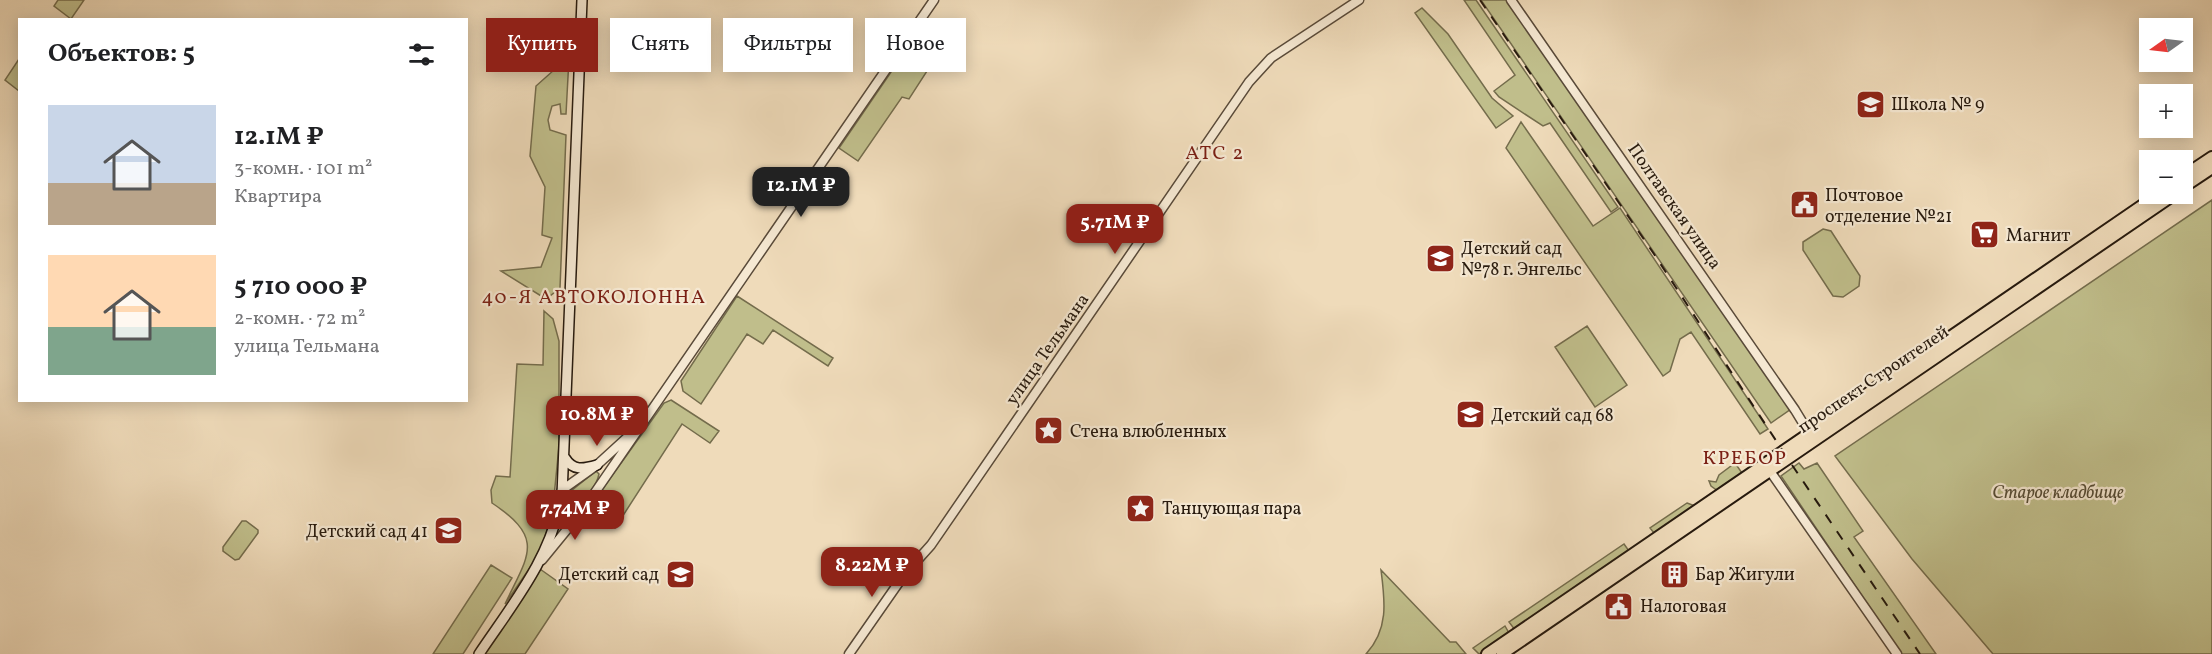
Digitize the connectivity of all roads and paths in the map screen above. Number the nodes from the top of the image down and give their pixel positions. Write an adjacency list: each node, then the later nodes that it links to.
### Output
1 (582, 0): 14 (main road)
2 (934, 0): 12 (street)
3 (1359, 0): 21 (street, улица Тельмана)
4 (1512, 0): 13 (street, Полтавская улица)
5 (2212, 157): 7 (main road)
6 (2212, 168): 7 (main road)
7 (2196, 173): 8 (main road); 9 (main road)
8 (2193, 174)
9 (2193, 176)
10 (2144, 204): 13 (main road, проспект Строителей)
11 (2160, 204): 16 (main road, проспект Строителей)
12 (645, 420): 15 (street); 18 (street)
13 (1809, 433): 16 (main road, проспект Строителей)
14 (565, 458): 15 (main road); 17 (main road)
15 (597, 465): 17 (street)
16 (1767, 467): 22 (main road, проспект Строителей); 23 (main road, проспект Строителей); 24 (street)
17 (562, 492): 18 (street); 19 (main road)
18 (587, 504): 19 (street)
19 (542, 561): 20 (main road)
20 (479, 654)
21 (849, 654)
22 (1487, 654)
23 (1502, 654)
24 (1897, 654)

